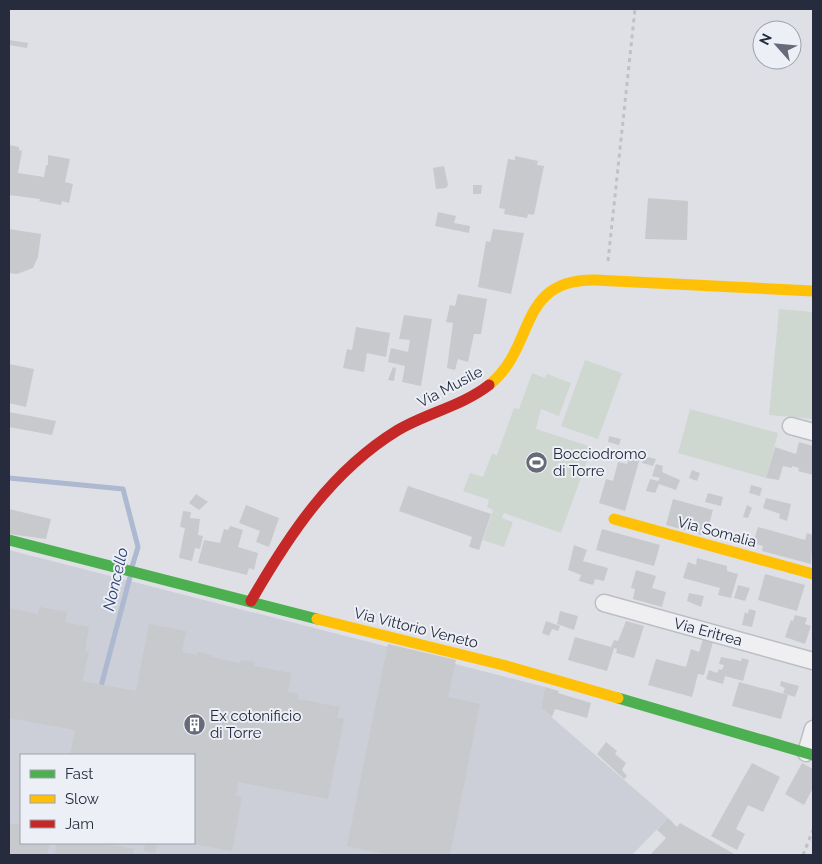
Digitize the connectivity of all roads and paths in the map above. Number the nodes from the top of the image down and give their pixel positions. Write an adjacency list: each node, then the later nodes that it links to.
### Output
1 (635, 9): 2 (path)
2 (606, 281): 3 (street, Via Musile); 9 (street, Via Musile)
3 (813, 291)
4 (791, 426): 5 (street)
5 (813, 432)
6 (614, 519): 8 (street, Via Somalia)
7 (9, 540): 9 (street, Via Vittorio Veneto)
8 (813, 574)
9 (251, 601): 13 (street, Via Vittorio Veneto)
10 (604, 603): 11 (street, Via Eritrea)
11 (813, 661)
12 (813, 729): 13 (street)
13 (809, 754)
14 (813, 830): 15 (path)
15 (803, 855)

